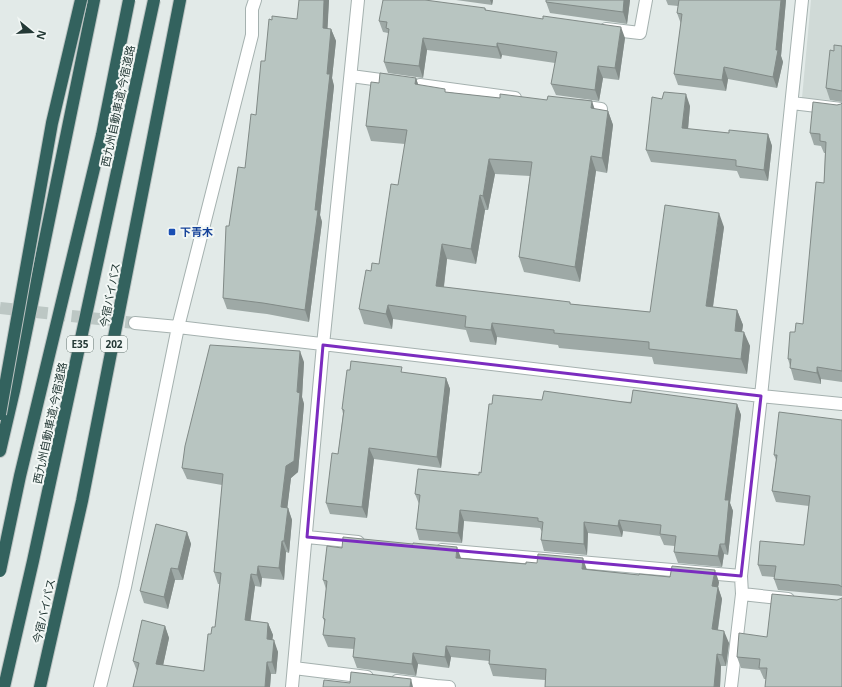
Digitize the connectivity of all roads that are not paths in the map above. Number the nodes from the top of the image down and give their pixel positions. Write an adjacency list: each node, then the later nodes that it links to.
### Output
1 (81, 0): 22 (highway, bridge)
2 (94, 0): 23 (highway)
3 (129, 0): 27 (highway, 西九州自動車道;今宿道路 / E35, bridge)
4 (154, 0): 33 (highway, 西九州自動車道;今宿道路 / E35, bridge)
5 (180, 0): 34 (highway, 今宿バイパス / 202)
6 (255, 0): 18 (street)
7 (358, 0): 11 (street)
8 (646, 0): 10 (street)
9 (802, 0): 13 (street)
10 (594, 27)
11 (351, 76): 12 (street); 19 (street)
12 (523, 99)
13 (792, 103): 16 (street); 20 (street)
14 (570, 105): 15 (street)
15 (601, 109)
16 (842, 109)
17 (135, 323): 18 (street)
18 (178, 327): 19 (street); 35 (street)
19 (323, 345): 20 (street); 24 (street)
20 (761, 396): 21 (street); 28 (street)
21 (842, 404)
22 (0, 414)
23 (0, 451)
24 (307, 538): 25 (street); 31 (street)
25 (370, 543)
26 (433, 549): 28 (street)
27 (0, 571)
28 (741, 576): 29 (street)
29 (742, 594): 30 (street); 38 (street)
30 (803, 600)
31 (294, 668): 32 (street); 36 (street)
32 (436, 686): 37 (street)
33 (4, 687)
34 (40, 687)
35 (100, 687)
36 (292, 687)
37 (449, 687)
38 (731, 687)

